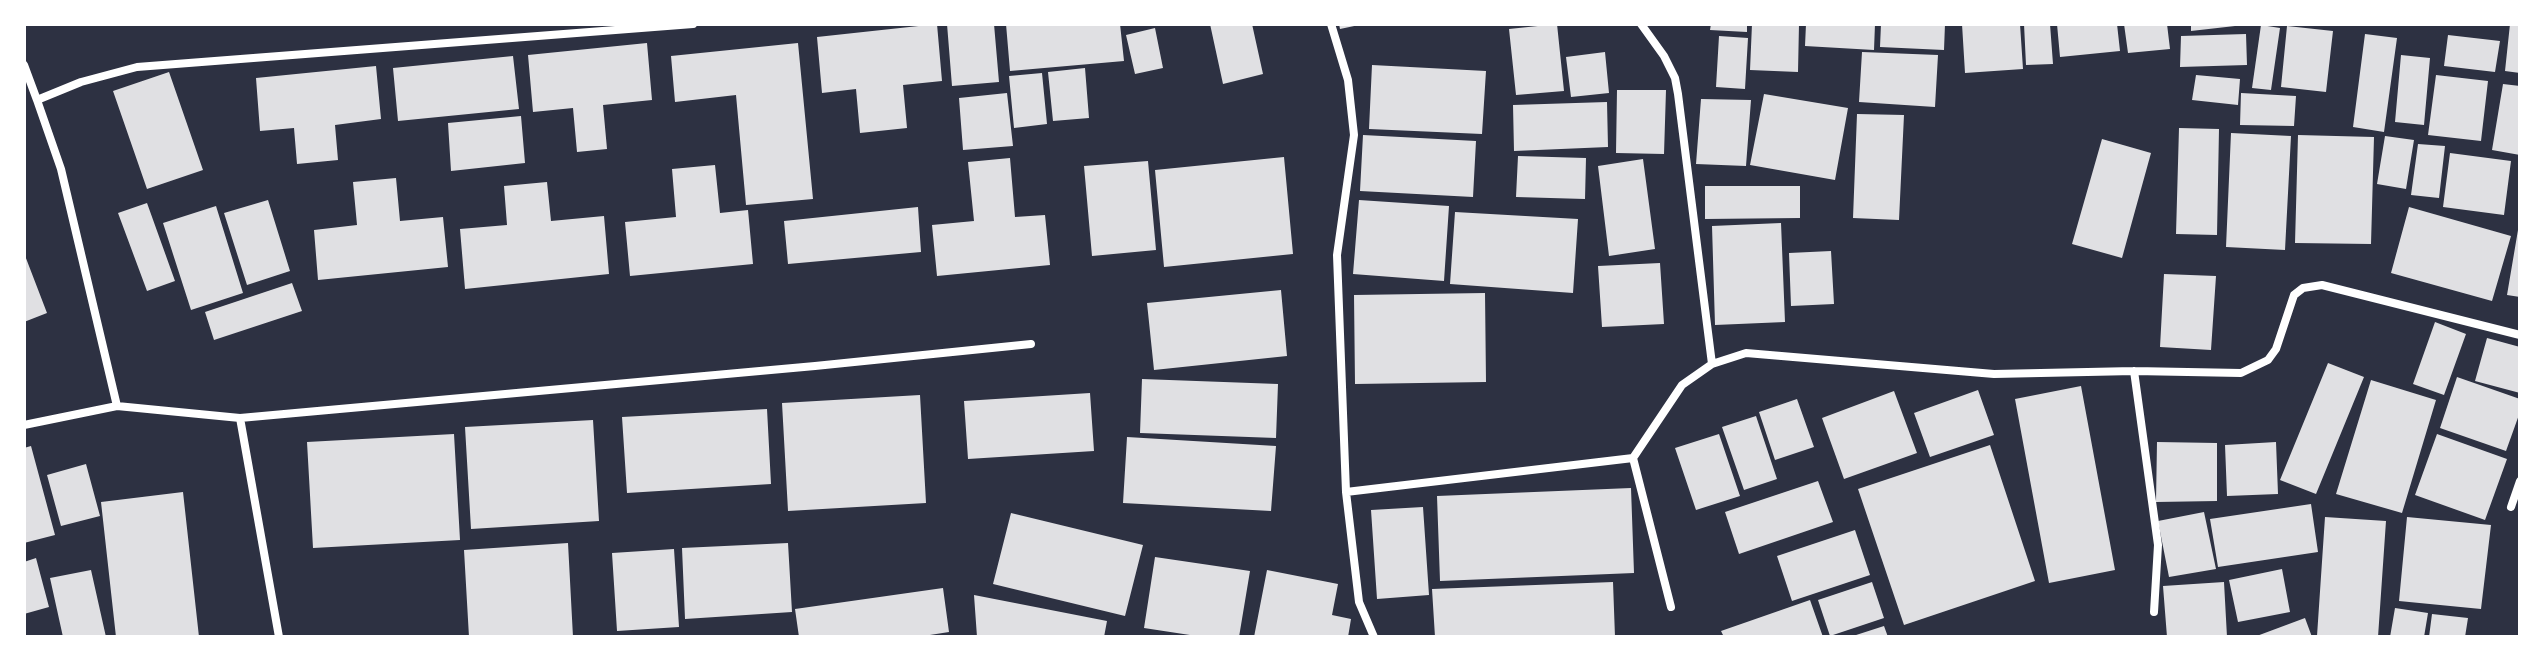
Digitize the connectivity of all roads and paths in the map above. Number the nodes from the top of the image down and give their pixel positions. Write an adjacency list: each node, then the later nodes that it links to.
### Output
1 (693, 24): 5 (street)
2 (1331, 24): 15 (street)
3 (1641, 24): 8 (street)
4 (24, 65): 5 (street)
5 (37, 100): 10 (street)
6 (2520, 335): 9 (street)
7 (1031, 344): 11 (street)
8 (1712, 364): 9 (street); 13 (street)
9 (2134, 371): 18 (street)
10 (117, 406): 11 (street); 12 (street)
11 (240, 418): 19 (street)
12 (24, 425)
13 (1633, 458): 15 (street); 17 (street)
14 (2520, 481): 16 (street)
15 (1346, 492): 20 (street)
16 (2511, 507)
17 (1671, 607)
18 (2154, 612)
19 (279, 637)
20 (1374, 637)

